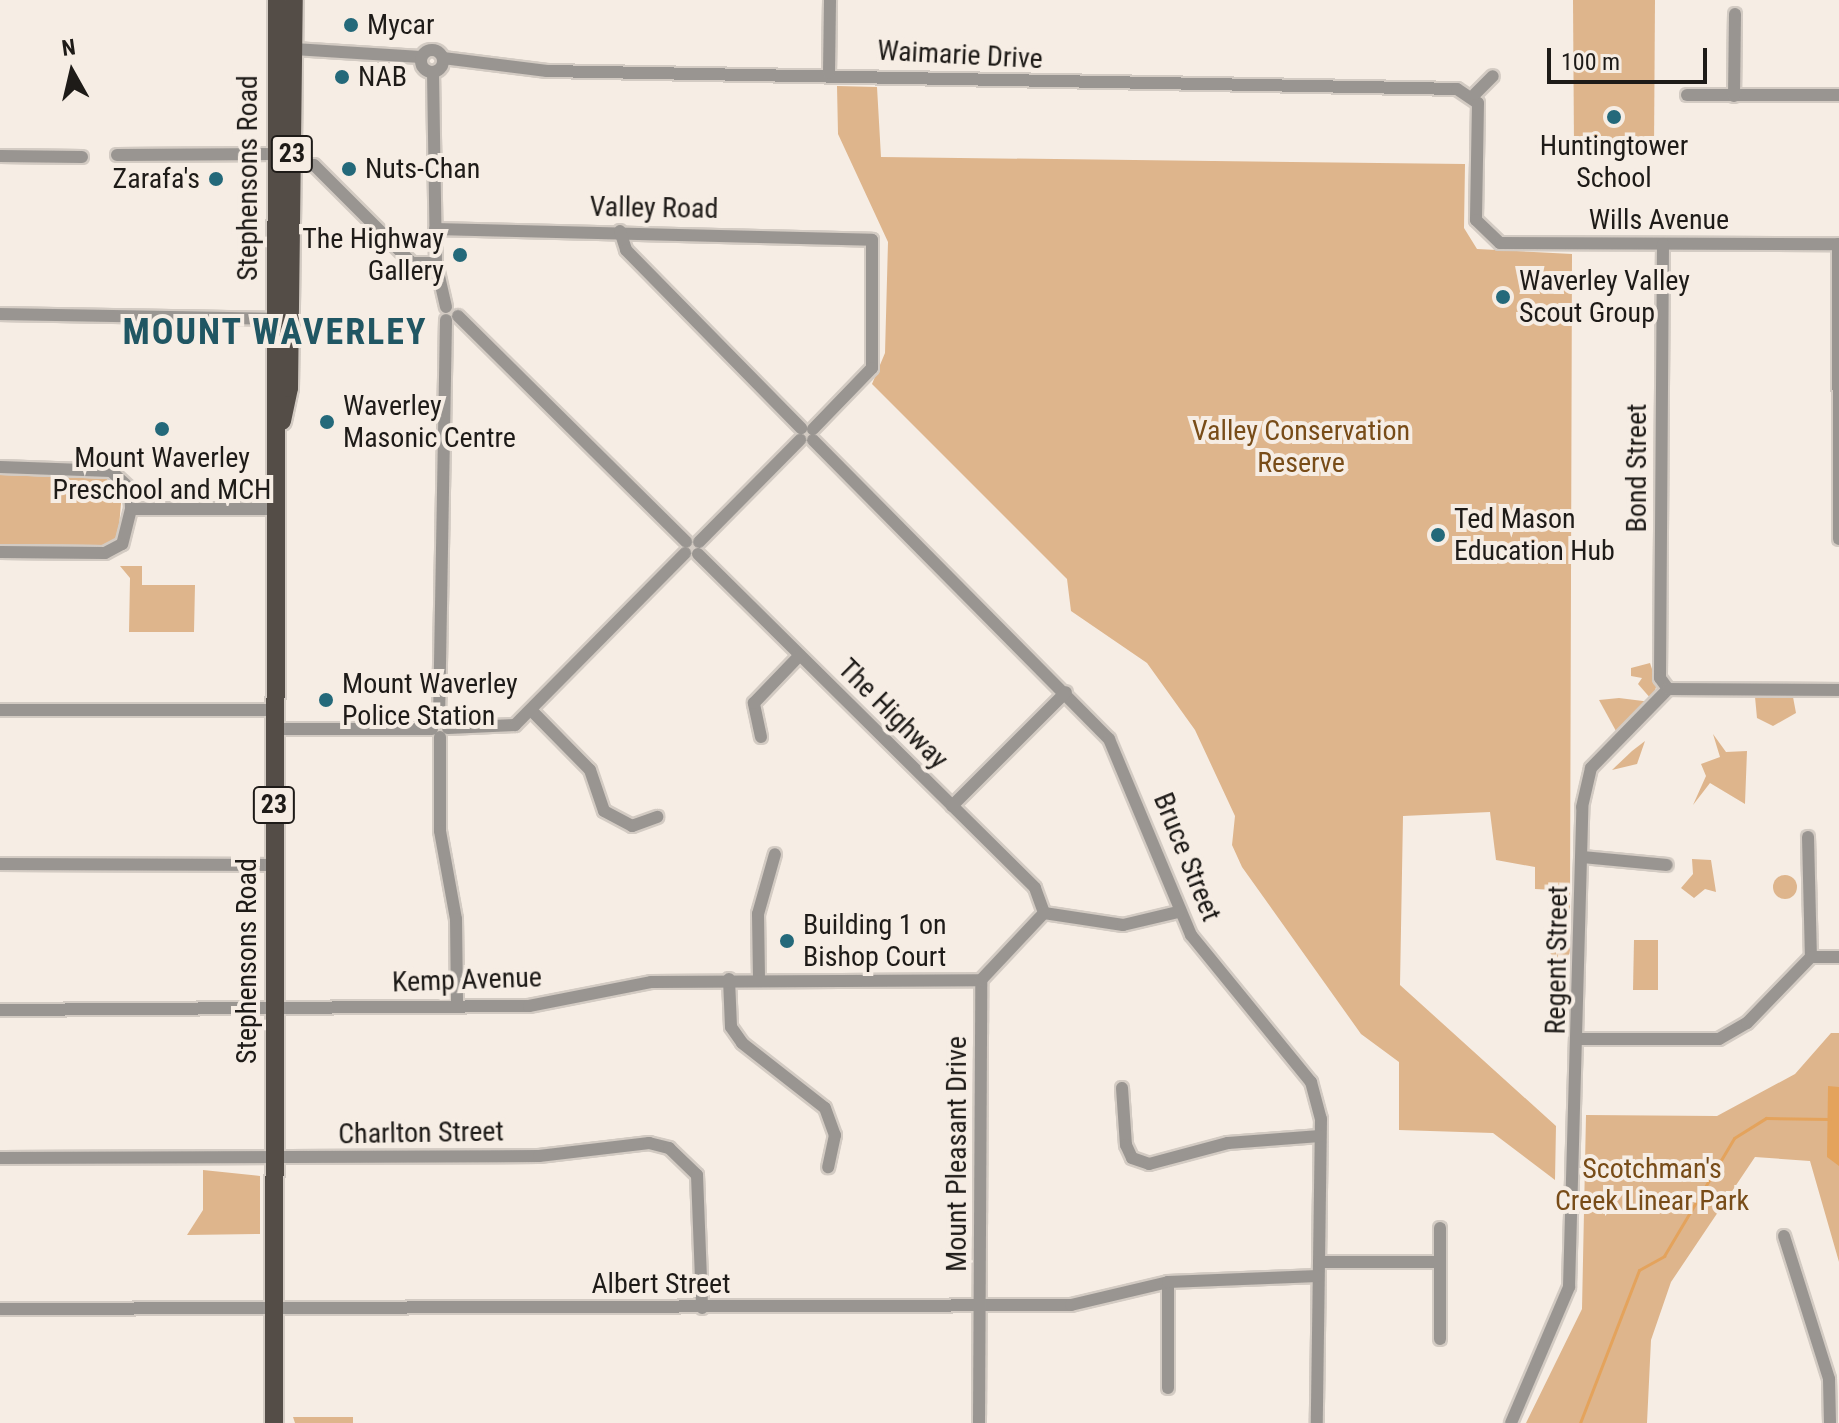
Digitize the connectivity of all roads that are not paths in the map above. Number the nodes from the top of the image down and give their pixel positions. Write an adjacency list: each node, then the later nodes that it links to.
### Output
1 (277, 0): 5 (main road, Stephensons Road / 23)
2 (294, 0): 5 (main road, Stephensons Road / 23)
3 (830, 0): 9 (street)
4 (1735, 14): 14 (street)
5 (285, 51): 6 (street); 18 (main road, Stephensons Road / 23)
6 (421, 57): 7 (street, Waimarie Drive); 8 (street)
7 (443, 58): 8 (street); 9 (street, Waimarie Drive)
8 (433, 72): 19 (street)
9 (829, 73): 11 (street, Waimarie Drive)
10 (1493, 76): 11 (street)
11 (1475, 94): 21 (street, Wills Avenue)
12 (1687, 95): 14 (street)
13 (1839, 95): 14 (street)
14 (1734, 96)
15 (117, 155): 18 (street)
16 (0, 156): 17 (street)
17 (82, 157)
18 (284, 159): 23 (street); 26 (main road, Stephensons Road / 23)
19 (435, 229): 20 (street, Valley Road); 23 (street)
20 (620, 231): 27 (street, Bruce Street); 27 (street, Valley Road)
21 (1663, 244): 22 (street, Wills Avenue); 35 (street, Bond Street)
22 (1838, 244): 31 (street)
23 (436, 263): 25 (street)
24 (0, 314): 26 (street)
25 (450, 314): 32 (street, The Highway); 41 (street)
26 (282, 319): 30 (main road, Stephensons Road / 23)
27 (807, 434): 32 (street); 37 (street, Bruce Street)
28 (0, 467): 29 (street)
29 (131, 509): 30 (street); 33 (street)
30 (275, 509): 40 (main road, Stephensons Road / 23)
31 (1839, 539)
32 (692, 548): 34 (street, The Highway); 39 (street)
33 (0, 552)
34 (800, 655): 42 (street); 43 (street, The Highway)
35 (1668, 689): 36 (street); 47 (street, Regent Street)
36 (1839, 690)
37 (1066, 692): 43 (street); 51 (street, Bruce Street)
38 (0, 710): 40 (street)
39 (531, 710): 41 (street); 44 (street)
40 (275, 720): 41 (street); 49 (main road, Stephensons Road / 23)
41 (440, 728): 58 (street)
42 (761, 737)
43 (952, 806): 52 (street, The Highway)
44 (657, 817)
45 (1808, 837): 53 (street)
46 (775, 854): 55 (street)
47 (1583, 857): 50 (street); 61 (street, Regent Street)
48 (0, 864): 49 (street)
49 (274, 865): 60 (main road, Stephensons Road / 23)
50 (1667, 865)
51 (1178, 912): 52 (street); 63 (street, Bruce Street)
52 (1044, 913): 57 (street)
53 (1811, 957): 54 (street); 61 (street)
54 (1839, 957)
55 (759, 978): 56 (street, Kemp Avenue); 57 (street, Kemp Avenue)
56 (729, 979): 58 (street, Kemp Avenue); 66 (street)
57 (981, 980): 73 (street, Mount Pleasant Drive)
58 (457, 1006): 60 (street, Kemp Avenue)
59 (0, 1010): 60 (street, Kemp Avenue)
60 (276, 1011): 65 (main road, Stephensons Road / 23)
61 (1580, 1039): 82 (street, Regent Street)
62 (1122, 1088): 63 (street)
63 (1320, 1136): 69 (street, Bruce Street)
64 (0, 1158): 65 (street, Charlton Street)
65 (274, 1159): 74 (street, Charlton Street); 76 (main road, Stephensons Road / 23)
66 (828, 1167)
67 (1440, 1228): 70 (street)
68 (1784, 1236): 83 (street)
69 (1319, 1262): 70 (street); 71 (street, Bruce Street)
70 (1440, 1262): 77 (street)
71 (1318, 1276): 72 (street, Albert Street); 81 (street, Bruce Street)
72 (1168, 1282): 73 (street, Albert Street); 78 (street)
73 (980, 1306): 74 (street, Albert Street); 80 (street, Mount Pleasant Drive)
74 (702, 1308): 76 (street, Albert Street)
75 (0, 1309): 76 (street, Albert Street)
76 (276, 1310): 79 (main road, Stephensons Road / 23)
77 (1440, 1339)
78 (1168, 1388)
79 (274, 1422)
80 (980, 1422)
81 (1317, 1423)
82 (1512, 1423)
83 (1830, 1423)

